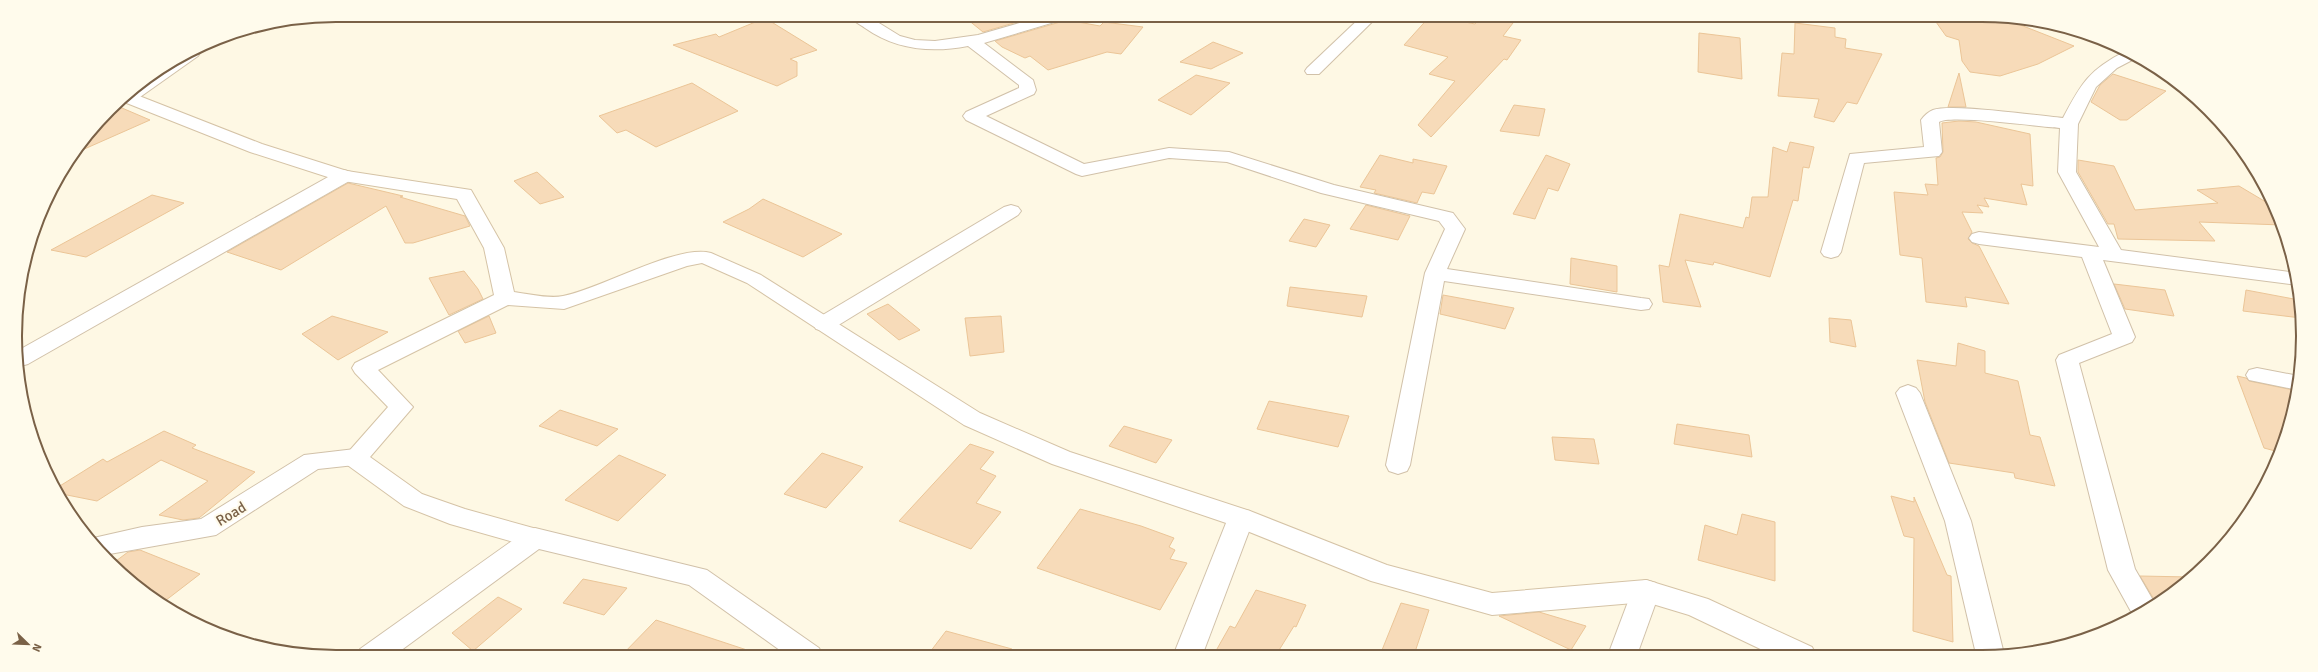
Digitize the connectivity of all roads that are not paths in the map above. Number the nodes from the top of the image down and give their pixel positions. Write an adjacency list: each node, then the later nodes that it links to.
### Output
1 (867, 22): 4 (street)
2 (1038, 22): 4 (street)
3 (1365, 22): 6 (street)
4 (971, 41): 15 (street)
5 (2126, 57): 8 (street)
6 (1313, 71)
7 (130, 99): 9 (street)
8 (2069, 124): 12 (street); 14 (street)
9 (344, 176): 17 (street); 20 (street)
10 (1011, 211): 19 (street)
11 (1979, 238): 13 (street)
12 (1831, 252)
13 (2090, 253): 14 (street); 30 (street)
14 (2114, 256): 16 (street)
15 (1435, 273): 18 (street); 25 (street)
16 (2290, 278)
17 (505, 298): 19 (street); 24 (street)
18 (1641, 304)
19 (824, 324): 26 (street)
20 (23, 357)
21 (2257, 376): 22 (street)
22 (2292, 382)
23 (1908, 393): 36 (street)
24 (355, 458): 27 (street); 28 (street, Road)
25 (1398, 465)
26 (1241, 518): 29 (street); 33 (street)
27 (535, 538): 31 (street); 32 (street)
28 (102, 546)
29 (1646, 591): 34 (street); 35 (street)
30 (2142, 606)
31 (380, 650)
32 (800, 650)
33 (1189, 650)
34 (1624, 650)
35 (1791, 650)
36 (1989, 650)

